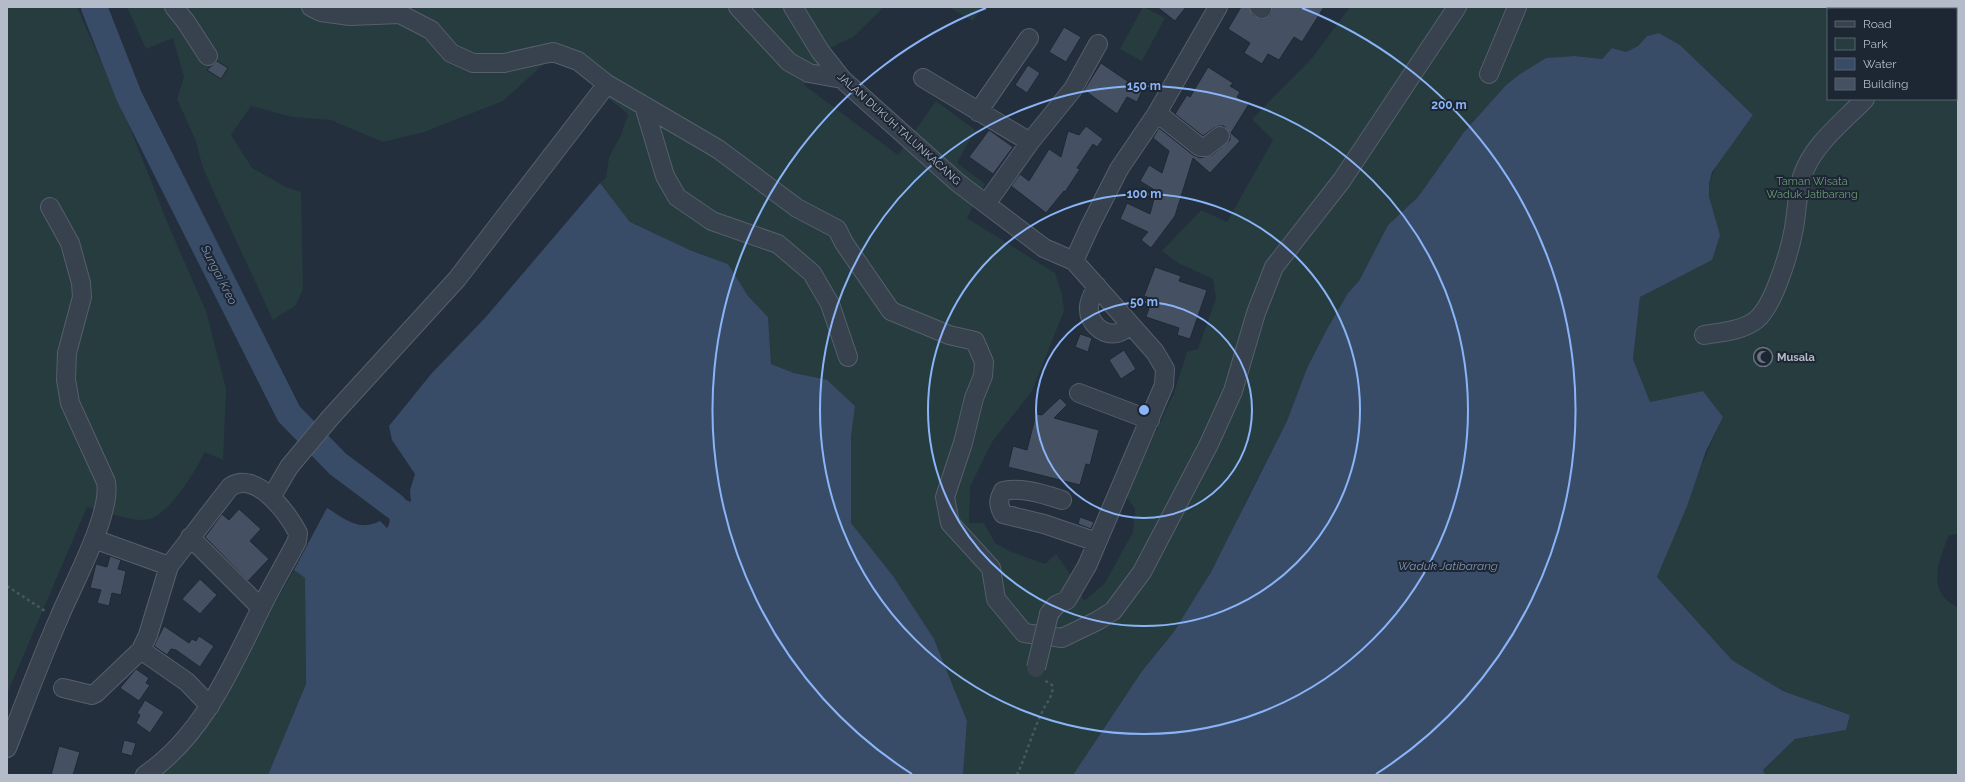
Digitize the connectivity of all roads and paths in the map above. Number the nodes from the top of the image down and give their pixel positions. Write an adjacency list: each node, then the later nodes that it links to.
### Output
1 (174, 7): 10 (street)
2 (311, 7): 14 (street)
3 (738, 7): 13 (street)
4 (793, 7): 13 (street, JALAN DUKUH TALUNKACANG)
5 (1218, 7): 18 (street)
6 (1458, 7): 16 (street)
7 (1517, 7): 11 (street)
8 (1029, 38): 17 (street)
9 (1098, 44): 20 (street)
10 (208, 56)
11 (1489, 74)
12 (923, 78): 17 (street)
13 (842, 80): 21 (street, JALAN DUKUH TALUNKACANG)
14 (605, 86): 16 (street); 30 (street)
15 (1864, 100): 26 (street)
16 (644, 106): 27 (street)
17 (978, 112): 20 (street)
18 (1157, 113): 19 (street); 23 (street)
19 (1220, 136)
20 (1030, 142): 21 (street)
21 (986, 204): 23 (street, JALAN DUKUH TALUNKACANG)
22 (50, 207): 33 (street)
23 (1074, 261): 24 (street)
24 (1097, 286): 25 (street); 25 (street)
25 (1131, 325): 29 (street)
26 (1704, 335)
27 (848, 357)
28 (1079, 392): 29 (street)
29 (1150, 420): 34 (street)
30 (272, 496): 32 (street); 37 (street)
31 (1062, 500): 34 (street)
32 (190, 537): 35 (street); 37 (street)
33 (94, 539): 35 (street); 38 (street)
34 (1097, 542): 40 (street, bridge)
35 (169, 566): 39 (street)
36 (7, 586): 38 (path)
37 (261, 608): 42 (street)
38 (58, 619): 43 (street)
39 (141, 650): 41 (street); 42 (street)
40 (1036, 668): 45 (path)
41 (63, 688)
42 (210, 706): 44 (street)
43 (7, 748)
44 (144, 775)
45 (1017, 775)

